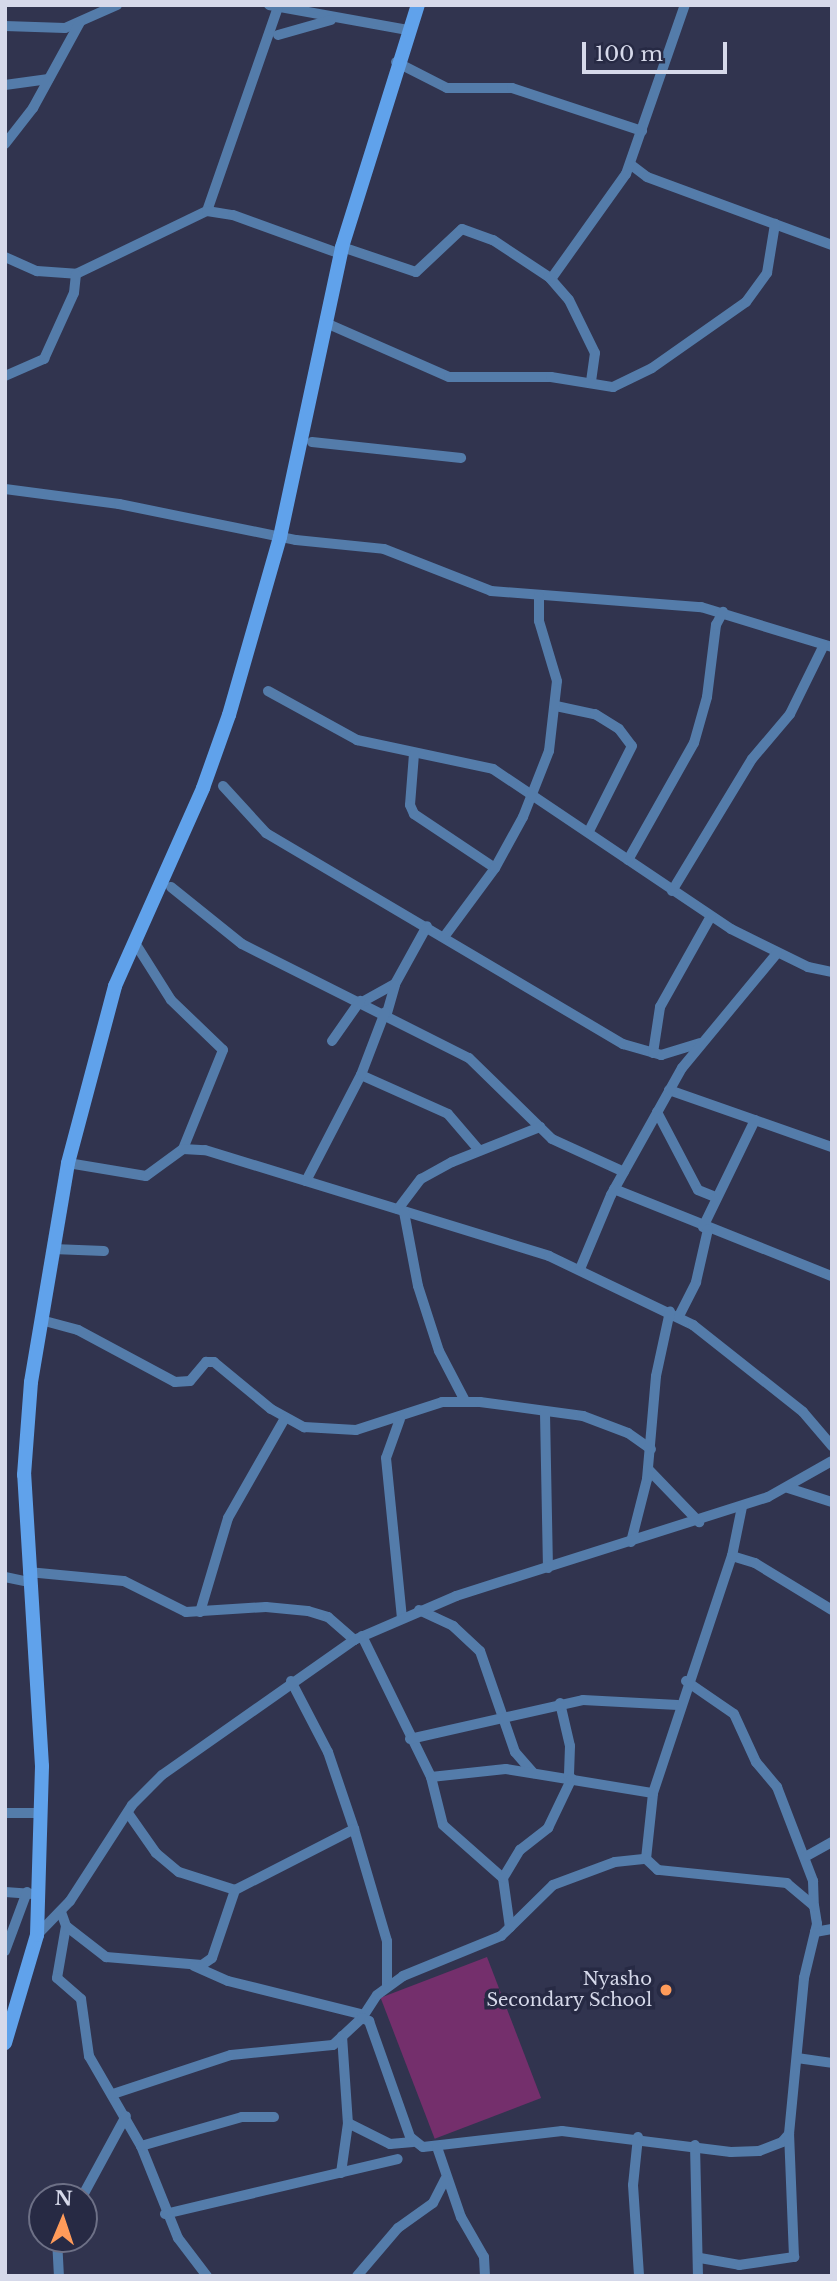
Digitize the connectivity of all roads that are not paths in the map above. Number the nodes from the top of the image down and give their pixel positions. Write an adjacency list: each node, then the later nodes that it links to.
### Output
1 (117, 5): 6 (street)
2 (418, 5): 8 (main road)
3 (685, 5): 13 (street)
4 (273, 6): 5 (street); 16 (street)
5 (344, 17): 8 (street); 9 (street)
6 (80, 22): 7 (street); 11 (street)
7 (5, 26)
8 (408, 30): 10 (main road)
9 (278, 35)
10 (396, 62): 13 (street); 19 (main road)
11 (50, 79): 12 (street); 14 (street)
12 (5, 85)
13 (642, 131): 15 (street)
14 (5, 144)
15 (630, 164): 17 (street); 22 (street)
16 (207, 211): 19 (street); 21 (street)
17 (775, 224): 18 (street); 25 (street)
18 (832, 245)
19 (341, 251): 22 (street); 23 (main road)
20 (5, 257): 21 (street)
21 (76, 274): 24 (street)
22 (551, 279): 25 (street)
23 (326, 324): 25 (street); 29 (main road)
24 (5, 376)
25 (591, 382)
26 (312, 442): 27 (street)
27 (461, 458)
28 (5, 489): 29 (street)
29 (280, 537): 30 (street); 46 (main road)
30 (539, 596): 31 (street); 34 (street)
31 (723, 612): 32 (street); 39 (street)
32 (828, 646): 42 (street)
33 (268, 691): 35 (street)
34 (556, 706): 37 (street); 38 (street)
35 (414, 754): 37 (street); 40 (street)
36 (223, 786): 44 (street)
37 (531, 793): 38 (street); 40 (street)
38 (589, 831): 39 (street)
39 (628, 860): 42 (street)
40 (495, 868): 45 (street)
41 (170, 887): 50 (street)
42 (672, 891): 43 (street)
43 (710, 916): 47 (street); 54 (street)
44 (427, 926): 45 (street); 49 (street)
45 (444, 937): 54 (street)
46 (135, 943): 61 (street); 63 (main road)
47 (777, 953): 48 (street); 53 (street)
48 (832, 972)
49 (395, 984): 50 (street); 51 (street)
50 (361, 1001): 51 (street); 52 (street)
51 (386, 1013): 55 (street); 59 (street)
52 (332, 1041)
53 (700, 1042): 54 (street); 56 (street)
54 (653, 1053)
55 (361, 1075): 62 (street); 65 (street)
56 (669, 1090): 57 (street); 58 (street)
57 (657, 1112): 64 (street); 67 (street)
58 (755, 1120): 60 (street); 67 (street)
59 (540, 1127): 62 (street); 64 (street)
60 (832, 1147)
61 (183, 1149): 63 (street); 65 (street)
62 (479, 1150): 68 (street)
63 (68, 1163): 70 (main road)
64 (624, 1172): 66 (street)
65 (306, 1181): 68 (street)
66 (614, 1189): 69 (street); 72 (street)
67 (715, 1197): 69 (street)
68 (401, 1211): 72 (street); 76 (street)
69 (706, 1228): 73 (street); 74 (street)
70 (53, 1249): 71 (street); 75 (main road)
71 (104, 1251)
72 (580, 1269): 74 (street)
73 (832, 1276)
74 (674, 1313): 80 (street); 81 (street)
75 (41, 1320): 78 (street); 92 (main road)
76 (465, 1401): 77 (street); 79 (street)
77 (545, 1413): 81 (street); 90 (street)
78 (285, 1418): 79 (street); 95 (street)
79 (400, 1419): 96 (street)
80 (832, 1446)
81 (651, 1449): 83 (street)
82 (832, 1461): 84 (street)
83 (648, 1469): 87 (street); 88 (street)
84 (788, 1488): 85 (street); 86 (street)
85 (832, 1502)
86 (741, 1507): 87 (street); 89 (street)
87 (699, 1522): 88 (street)
88 (631, 1542): 90 (street)
89 (732, 1556): 94 (street); 99 (street)
90 (548, 1568): 93 (street)
91 (5, 1577): 92 (street)
92 (29, 1577): 95 (street); 109 (main road)
93 (419, 1609): 96 (street); 102 (street)
94 (832, 1610)
95 (200, 1612): 97 (street)
96 (402, 1617): 97 (street)
97 (358, 1638): 98 (street); 103 (street)
98 (291, 1681): 110 (street); 111 (street)
99 (686, 1681): 101 (street); 113 (street)
100 (560, 1703): 101 (street); 102 (street); 106 (street)
101 (678, 1705): 107 (street)
102 (502, 1715): 103 (street); 104 (street)
103 (410, 1739): 105 (street)
104 (533, 1773): 105 (street); 106 (street)
105 (431, 1777): 115 (street)
106 (571, 1778): 107 (street); 115 (street)
107 (653, 1793): 114 (street)
108 (5, 1813): 109 (street)
109 (42, 1813): 118 (main road)
110 (128, 1813): 116 (street); 120 (street)
111 (354, 1829): 116 (street); 128 (street)
112 (832, 1842): 113 (street)
113 (805, 1857): 119 (street)
114 (646, 1859): 119 (street); 122 (street)
115 (503, 1878): 122 (street)
116 (235, 1890): 127 (street)
117 (5, 1892): 118 (street)
118 (33, 1894): 125 (main road); 126 (street)
119 (814, 1906): 124 (street)
120 (61, 1912): 121 (street); 125 (street)
121 (66, 1926): 127 (street); 134 (street)
122 (510, 1928): 128 (street)
123 (832, 1929): 124 (street)
124 (815, 1932): 132 (street)
125 (37, 1935): 131 (main road)
126 (5, 1951)
127 (193, 1966): 129 (street)
128 (387, 1986): 129 (street)
129 (363, 2016): 130 (street); 140 (street)
130 (342, 2036): 134 (street); 137 (street)
131 (5, 2043)
132 (797, 2058): 133 (street); 138 (street)
133 (832, 2063)
134 (113, 2094): 135 (street)
135 (126, 2116): 141 (street); 147 (street)
136 (274, 2117): 141 (street)
137 (348, 2123): 140 (street); 145 (street)
138 (789, 2134): 142 (street); 150 (street)
139 (638, 2137): 142 (street); 143 (street); 155 (street)
140 (413, 2143): 143 (street)
141 (141, 2146): 148 (street)
142 (695, 2146): 150 (street)
143 (437, 2147): 146 (street)
144 (398, 2159): 145 (street)
145 (341, 2173): 148 (street)
146 (445, 2179): 153 (street); 154 (street)
147 (90, 2183)
148 (165, 2214): 152 (street)
149 (58, 2253): 151 (street)
150 (700, 2258): 156 (street)
151 (59, 2276)
152 (207, 2276)
153 (357, 2276)
154 (485, 2276)
155 (639, 2276)
156 (698, 2276)

